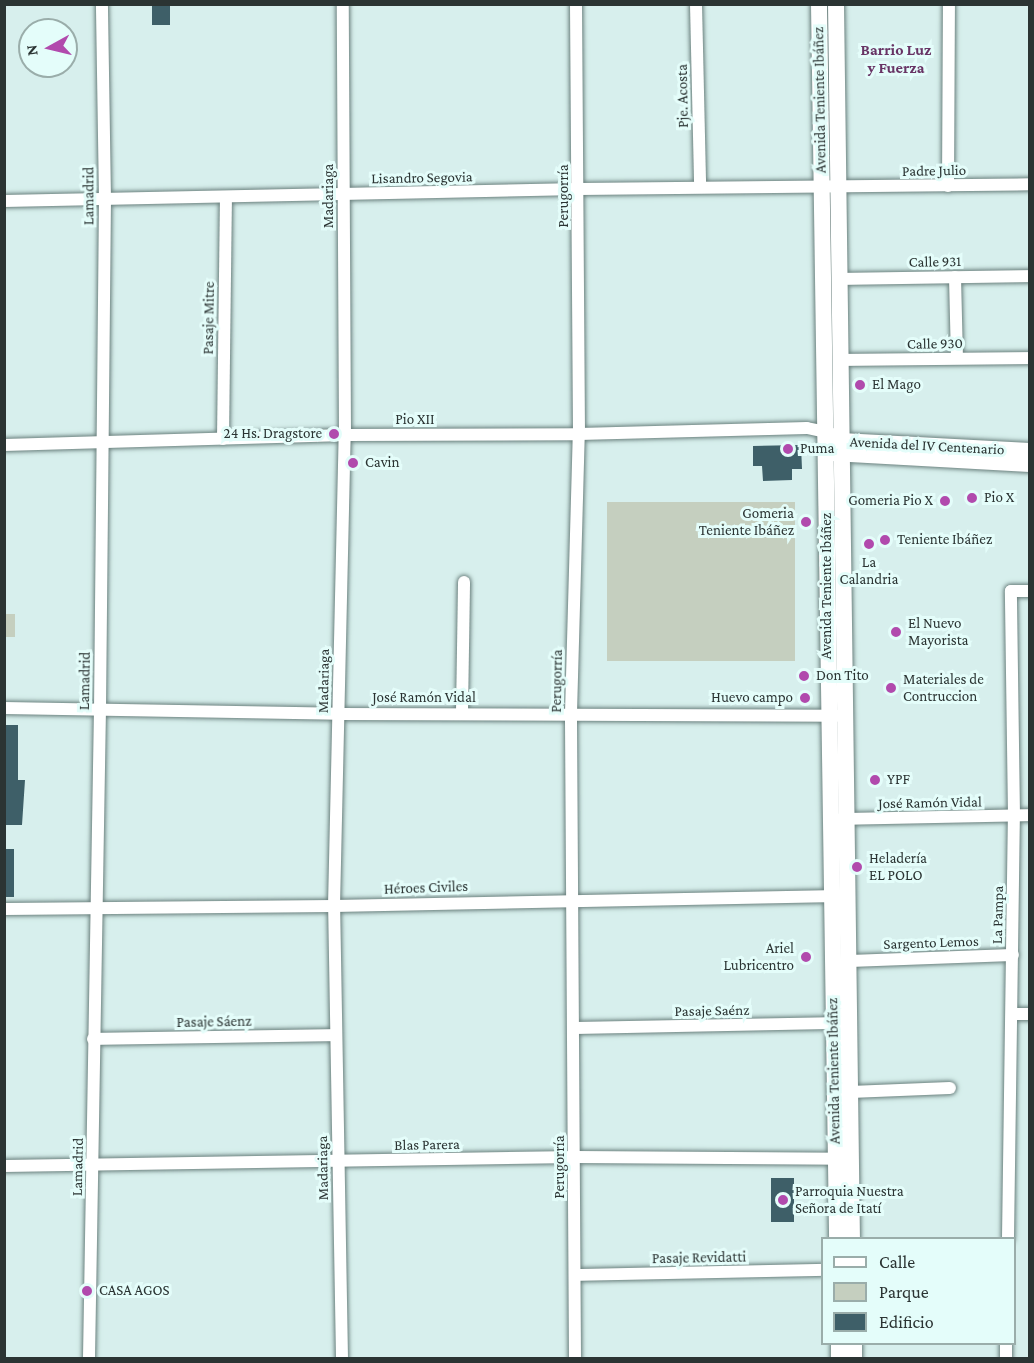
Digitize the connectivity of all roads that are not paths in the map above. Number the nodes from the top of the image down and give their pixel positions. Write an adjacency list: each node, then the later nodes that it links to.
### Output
1 (102, 4): 16 (street, Lamadrid)
2 (343, 4): 14 (street, Madariaga)
3 (576, 4): 13 (street, Perugorría)
4 (696, 4): 10 (street, Pje. Acosta)
5 (819, 4): 11 (main road, Avenida Teniente Ibáñez)
6 (836, 4): 12 (main road, Avenida Teniente Ibáñez)
7 (950, 4): 9 (street)
8 (1029, 184): 9 (street, Padre Julio)
9 (948, 186): 12 (street, Padre Julio)
10 (700, 187): 11 (street, Lisandro Segovia); 13 (street, Lisandro Segovia)
11 (822, 188): 12 (street, Lisandro Segovia); 24 (main road, Avenida Teniente Ibáñez)
12 (840, 188): 20 (main road, Avenida Teniente Ibáñez)
13 (579, 189): 14 (street, Lisandro Segovia); 25 (street, Perugorría)
14 (344, 194): 15 (street, Lisandro Segovia); 26 (street, Madariaga)
15 (226, 197): 16 (street, Lisandro Segovia); 27 (street, Pasaje Mitre)
16 (105, 200): 17 (street, Lisandro Segovia); 28 (street, Lamadrid)
17 (4, 201)
18 (1029, 276): 19 (street, Calle 931)
19 (955, 277): 20 (street, Calle 931); 21 (street)
20 (842, 279): 23 (main road, Avenida Teniente Ibáñez)
21 (957, 358): 22 (street, Calle 930); 23 (street, Calle 930)
22 (1029, 358)
23 (842, 360): 30 (main road, Avenida Teniente Ibáñez)
24 (826, 432): 25 (street, Pio XII); 30 (main road, Avenida Teniente Ibáñez)
25 (579, 434): 26 (street, Pio XII); 38 (street, Perugorría)
26 (345, 435): 27 (street, Pio XII); 39 (street, Madariaga)
27 (223, 439): 28 (street, Pio XII)
28 (102, 442): 29 (street, Pio XII); 36 (street, Lamadrid)
29 (4, 445)
30 (836, 449): 31 (main road, Avenida del IV Centenario); 32 (main road, Avenida del IV Centenario); 40 (main road, Avenida Teniente Ibáñez)
31 (1029, 451)
32 (1029, 464)
33 (464, 582): 37 (street)
34 (1029, 591): 42 (street, La Pampa)
35 (4, 708): 36 (street, José Ramón Vidal)
36 (100, 710): 39 (street, José Ramón Vidal); 46 (street, Lamadrid)
37 (462, 712): 38 (street, José Ramón Vidal); 39 (street, José Ramón Vidal)
38 (571, 713): 40 (street, José Ramón Vidal); 45 (street, Perugorría)
39 (338, 714): 47 (street, Madariaga)
40 (836, 716): 43 (main road, Avenida Teniente Ibáñez)
41 (1029, 815): 42 (street, José Ramón Vidal)
42 (1014, 816): 43 (street, José Ramón Vidal); 49 (street, La Pampa)
43 (839, 819): 44 (main road, Avenida Teniente Ibáñez)
44 (841, 896): 45 (street, Héroes Civiles); 50 (main road, Avenida Teniente Ibáñez); 53 (main road, Avenida Teniente Ibáñez)
45 (572, 899): 47 (street, Héroes Civiles); 54 (street, Perugorría)
46 (95, 906): 47 (street, Héroes Civiles); 48 (street, Héroes Civiles); 56 (street, Lamadrid)
47 (334, 906): 55 (street, Madariaga)
48 (4, 909)
49 (1013, 955): 50 (street, Sargento Lemos); 51 (street, La Pampa)
50 (849, 961): 53 (main road, Avenida Teniente Ibáñez)
51 (1012, 1014): 52 (street); 66 (street, La Pampa)
52 (1029, 1014)
53 (841, 1023): 54 (street, Pasaje Saénz); 58 (main road, Avenida Teniente Ibáñez); 60 (main road, Avenida Teniente Ibáñez)
54 (575, 1028): 59 (street, Perugorría)
55 (336, 1035): 56 (street, Pasaje Sáenz); 61 (street, Madariaga)
56 (93, 1039): 63 (street, Lamadrid)
57 (950, 1088): 58 (street)
58 (850, 1092): 60 (main road, Avenida Teniente Ibáñez)
59 (575, 1157): 60 (street, Blas Parera); 61 (street, Blas Parera); 68 (street, Perugorría)
60 (843, 1159): 64 (main road, Avenida Teniente Ibáñez); 65 (main road, Avenida Teniente Ibáñez)
61 (338, 1161): 63 (street, Blas Parera); 70 (street, Madariaga)
62 (4, 1166): 63 (street, Blas Parera)
63 (93, 1166): 69 (street, Lamadrid)
64 (837, 1237)
65 (852, 1237)
66 (1008, 1237)
67 (821, 1270): 68 (street, Pasaje Revidatti)
68 (575, 1275): 71 (street, Perugorría)
69 (89, 1359)
70 (342, 1359)
71 (575, 1359)

